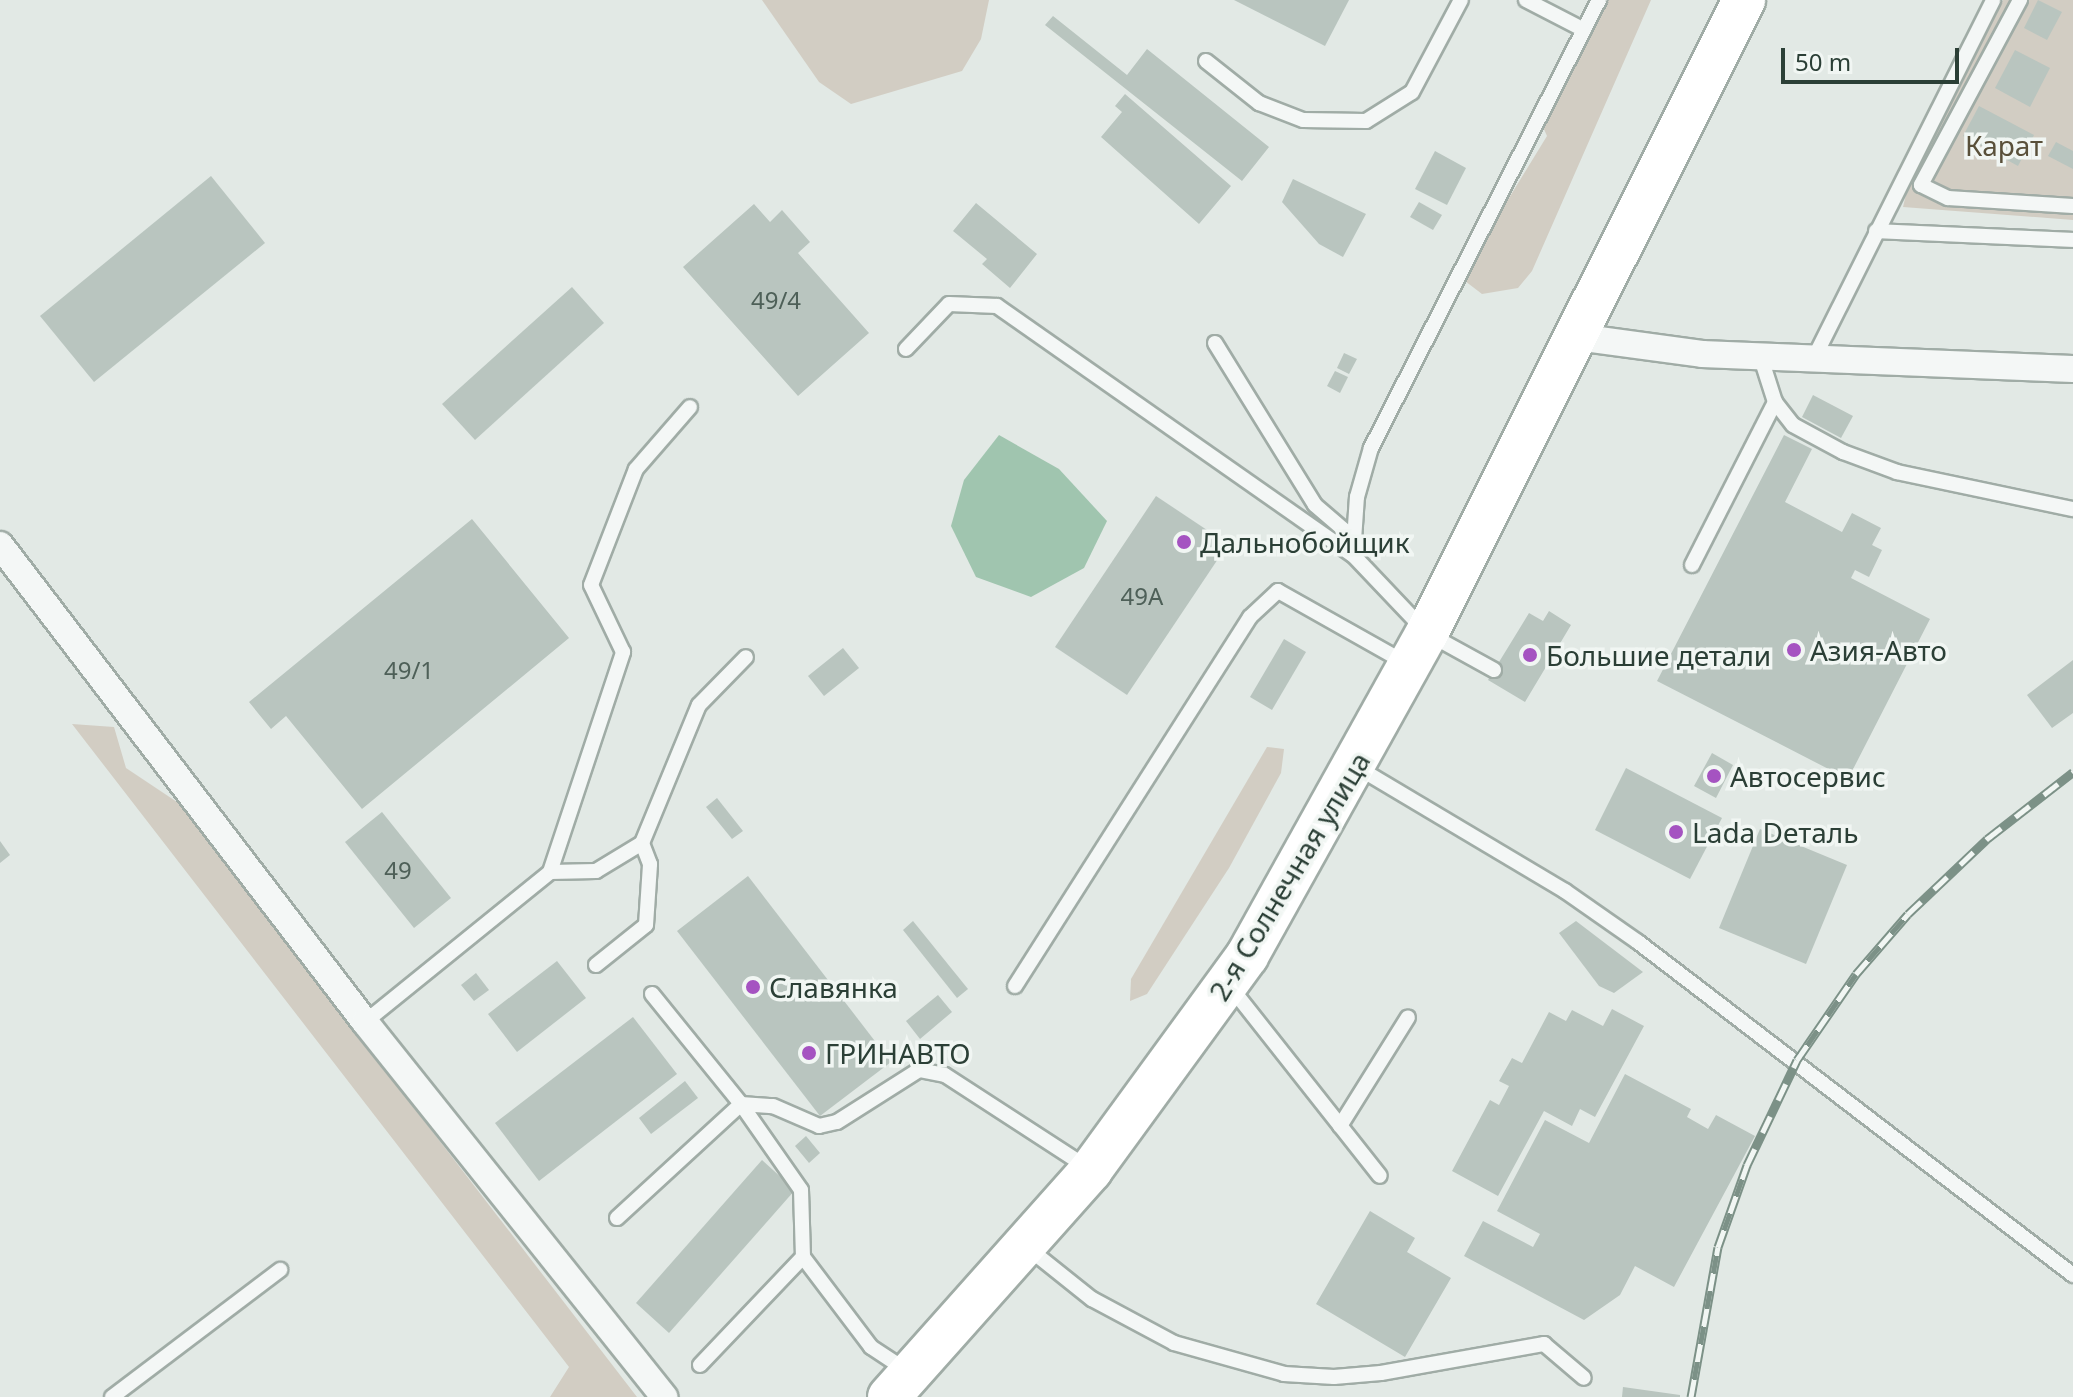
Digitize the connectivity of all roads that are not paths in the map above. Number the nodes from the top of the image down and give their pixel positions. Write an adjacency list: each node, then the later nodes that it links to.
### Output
1 (1461, 0): 8 (lane)
2 (1526, 0): 7 (lane)
3 (1599, 0): 7 (lane)
4 (1744, 0): 12 (main road, 2-я Солнечная улица)
5 (1993, 0): 10 (lane)
6 (2020, 0): 9 (lane)
7 (1584, 30): 21 (lane)
8 (1206, 61)
9 (2073, 206)
10 (1876, 231): 11 (lane); 16 (lane)
11 (2073, 240)
12 (1577, 337): 15 (street); 25 (main road, 2-я Солнечная улица)
13 (1215, 343): 21 (lane)
14 (906, 349): 23 (lane)
15 (1760, 355): 16 (street); 18 (lane)
16 (1814, 358): 17 (street)
17 (2073, 369)
18 (1775, 402): 20 (lane); 24 (lane)
19 (690, 407): 30 (lane)
20 (2073, 509)
21 (1351, 536): 23 (lane)
22 (0, 545): 36 (street)
23 (1353, 555): 25 (lane)
24 (1692, 565)
25 (1418, 649): 27 (lane); 28 (main road, 2-я Солнечная улица); 33 (lane)
26 (746, 657): 29 (lane)
27 (1494, 670)
28 (1356, 766): 32 (main road, 2-я Солнечная улица); 45 (lane)
29 (642, 843): 30 (lane); 31 (lane)
30 (550, 872): 36 (lane)
31 (596, 965)
32 (1228, 984): 38 (lane); 39 (main road, 2-я Солнечная улица)
33 (1015, 986)
34 (652, 994): 37 (lane)
35 (1408, 1017): 38 (lane)
36 (365, 1022): 48 (street)
37 (741, 1104): 39 (lane); 41 (lane); 43 (lane)
38 (1340, 1126): 40 (lane)
39 (1091, 1170): 42 (main road, 2-я Солнечная улица)
40 (1380, 1176)
41 (617, 1218)
42 (1024, 1245): 47 (lane); 49 (main road, 2-я Солнечная улица)
43 (803, 1257): 46 (lane); 49 (lane)
44 (280, 1270): 50 (lane)
45 (2073, 1275)
46 (700, 1365)
47 (1584, 1378)
48 (656, 1387): 51 (street)
49 (893, 1390)
50 (112, 1397)
51 (687, 1397)

